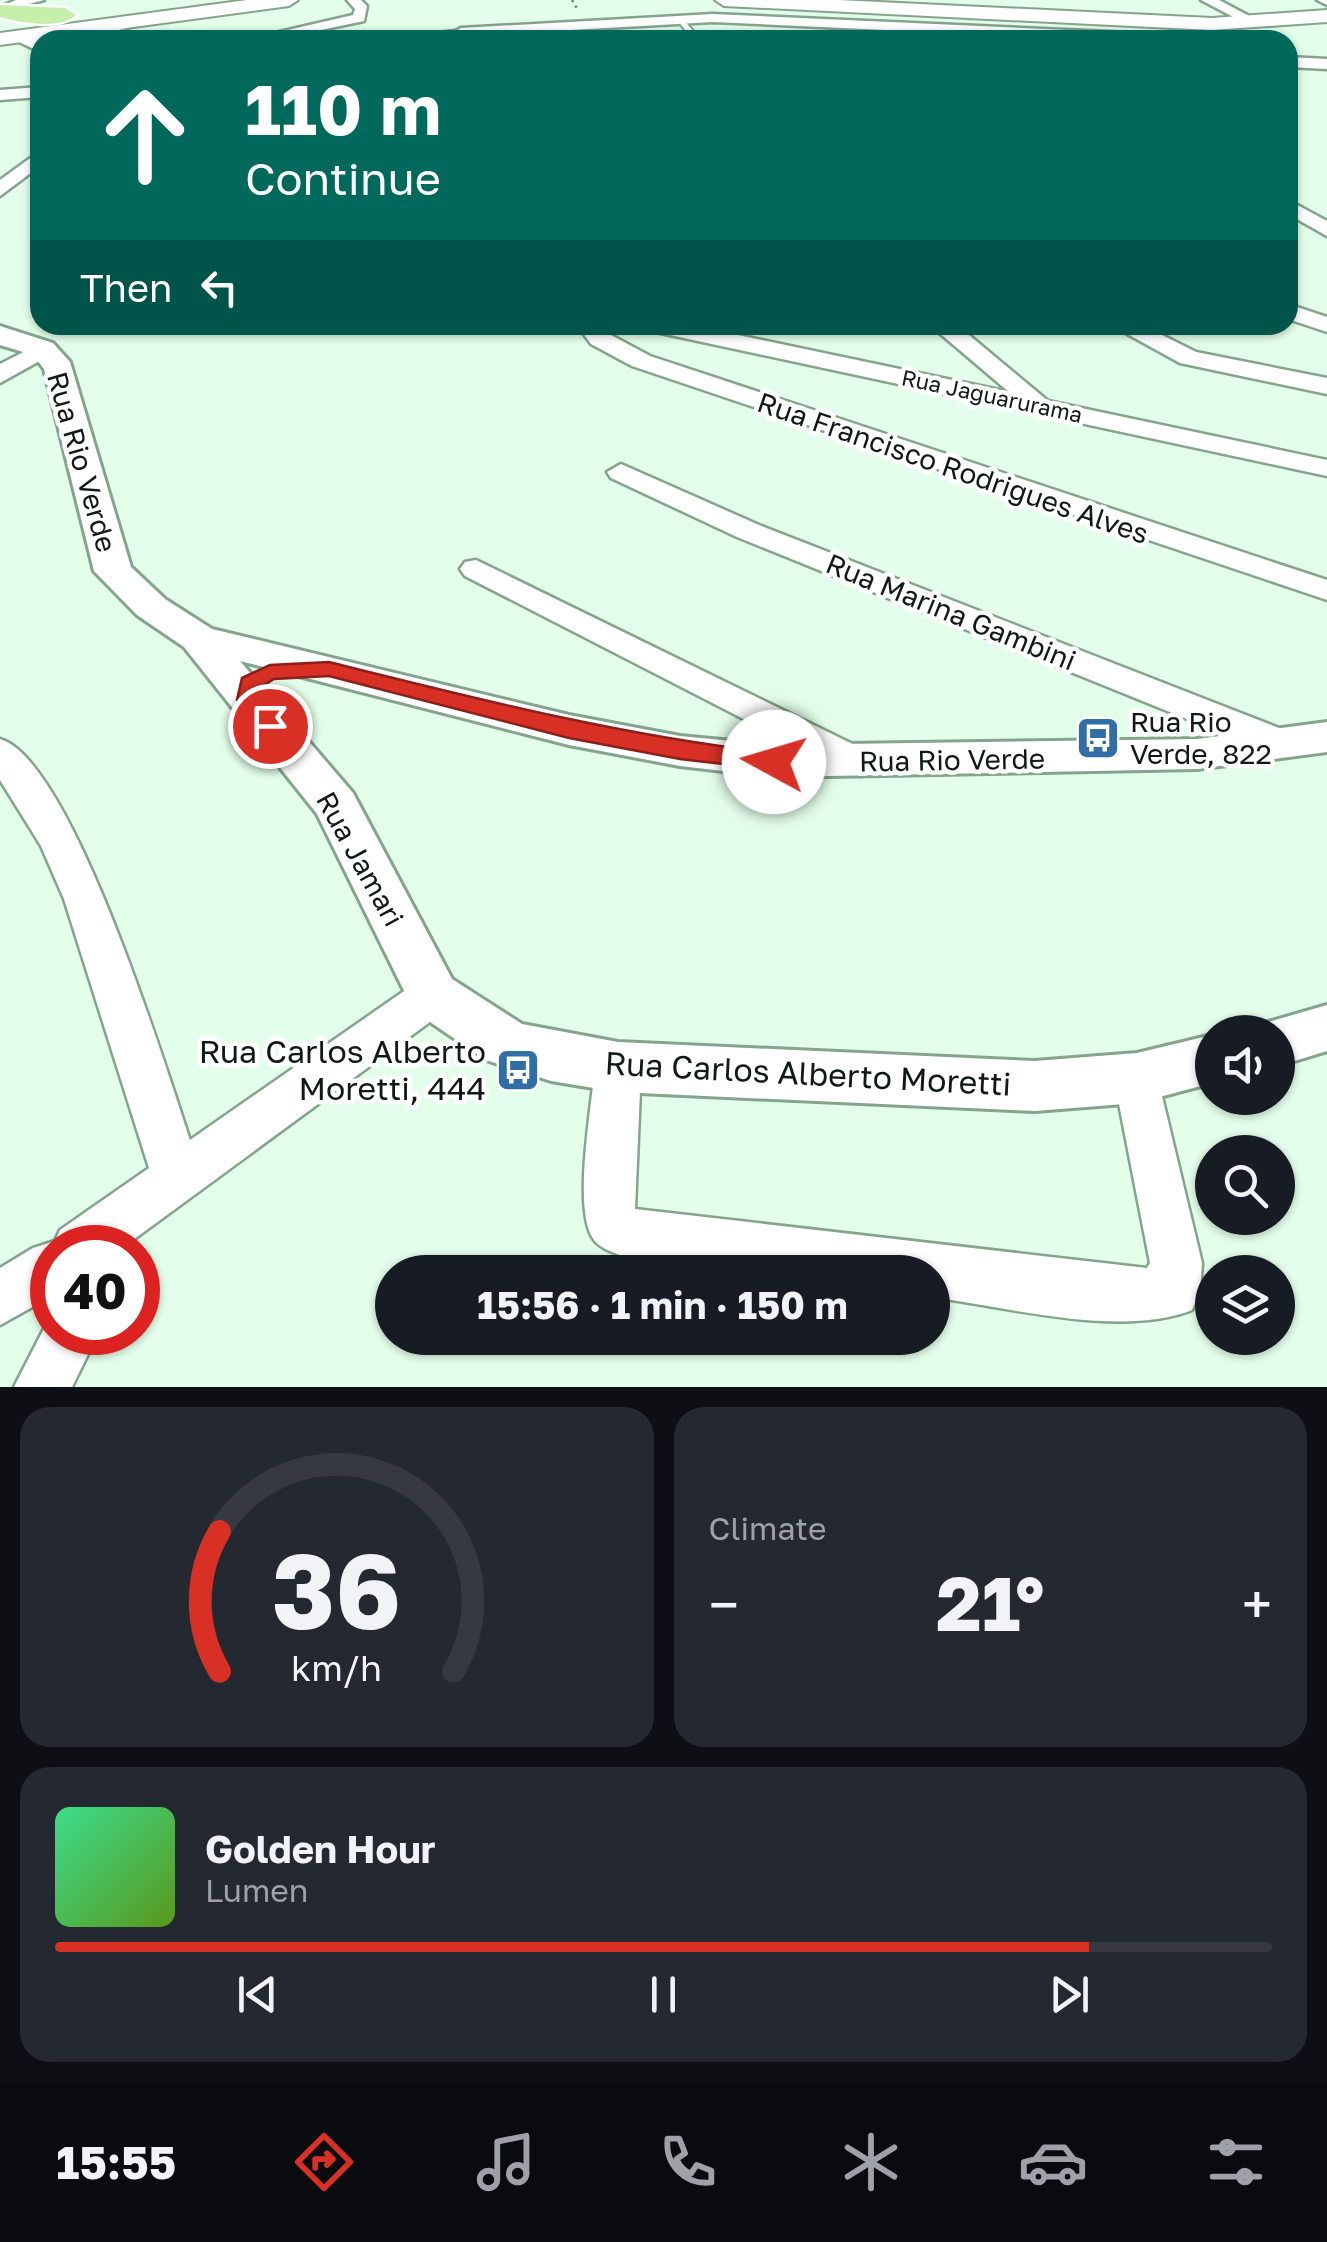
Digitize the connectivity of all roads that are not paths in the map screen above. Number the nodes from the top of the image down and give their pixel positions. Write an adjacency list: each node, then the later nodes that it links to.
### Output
1 (38, 0): 12 (street)
2 (190, 0): 14 (main road)
3 (289, 0): 18 (main road)
4 (354, 0): 22 (street)
5 (656, 0): 19 (street)
6 (724, 0): 10 (main road)
7 (810, 0): 10 (main road)
8 (1208, 0): 17 (street)
9 (923, 2): 10 (main road); 13 (main road)
10 (833, 3): 13 (main road)
11 (1326, 3): 17 (main road)
12 (4, 11): 14 (main road)
13 (1029, 15): 15 (main road); 17 (main road); 27 (street)
14 (65, 16)
15 (1327, 16)
16 (478, 17): 23 (street)
17 (1246, 18)
18 (143, 19): 20 (main road); 21 (street)
19 (674, 19): 24 (street); 25 (lane); 26 (street)
20 (90, 30)
21 (102, 30)
22 (300, 30)
23 (463, 30)
24 (533, 30)
25 (686, 30)
26 (869, 30)
27 (975, 30)
28 (1298, 45): 29 (street)
29 (1327, 46)
30 (1298, 63): 31 (street)
31 (1327, 64)
32 (30, 92): 33 (street)
33 (0, 94)
34 (30, 164): 35 (street)
35 (5, 182)
36 (1298, 207): 37 (street)
37 (1327, 209)
38 (1298, 212): 39 (street)
39 (1327, 230)
40 (1298, 314): 41 (street)
41 (1327, 324)
42 (0, 335): 47 (street, Rua Rio Verde)
43 (597, 335): 54 (street, Rua Francisco Rodrigues Alves)
44 (704, 335): 50 (street, Rua Jaguarurama)
45 (954, 335): 50 (street)
46 (1144, 335): 49 (street)
47 (43, 349): 48 (street); 55 (street, Rua Rio Verde)
48 (0, 374)
49 (1327, 386)
50 (1041, 406): 51 (street, Rua Jaguarurama)
51 (1327, 468)
52 (620, 472): 59 (street, Rua Marina Gambini)
53 (476, 568): 61 (street)
54 (1327, 590)
55 (198, 638): 56 (street, Rua Rio Verde); 57 (street, Rua Jamari)
56 (329, 669): 57 (street); 61 (street, Rua Rio Verde)
57 (248, 700): 62 (street, Rua Jamari)
58 (1327, 736): 59 (street, Rua Rio Verde)
59 (1284, 744): 61 (street, Rua Rio Verde)
60 (0, 752): 68 (street)
61 (860, 762)
62 (433, 995): 66 (street, Rua Carlos Alberto Moretti); 68 (street)
63 (1327, 1028): 64 (street)
64 (1295, 1037)
65 (1195, 1063): 67 (street, Rua Carlos Alberto Moretti)
66 (618, 1067): 67 (street, Rua Carlos Alberto Moretti); 67 (street)
67 (1137, 1078)
68 (159, 1187): 69 (street); 70 (street)
69 (109, 1225)
70 (133, 1225)
71 (30, 1280): 72 (street)
72 (0, 1298)
73 (59, 1355): 74 (street)
74 (42, 1387)

